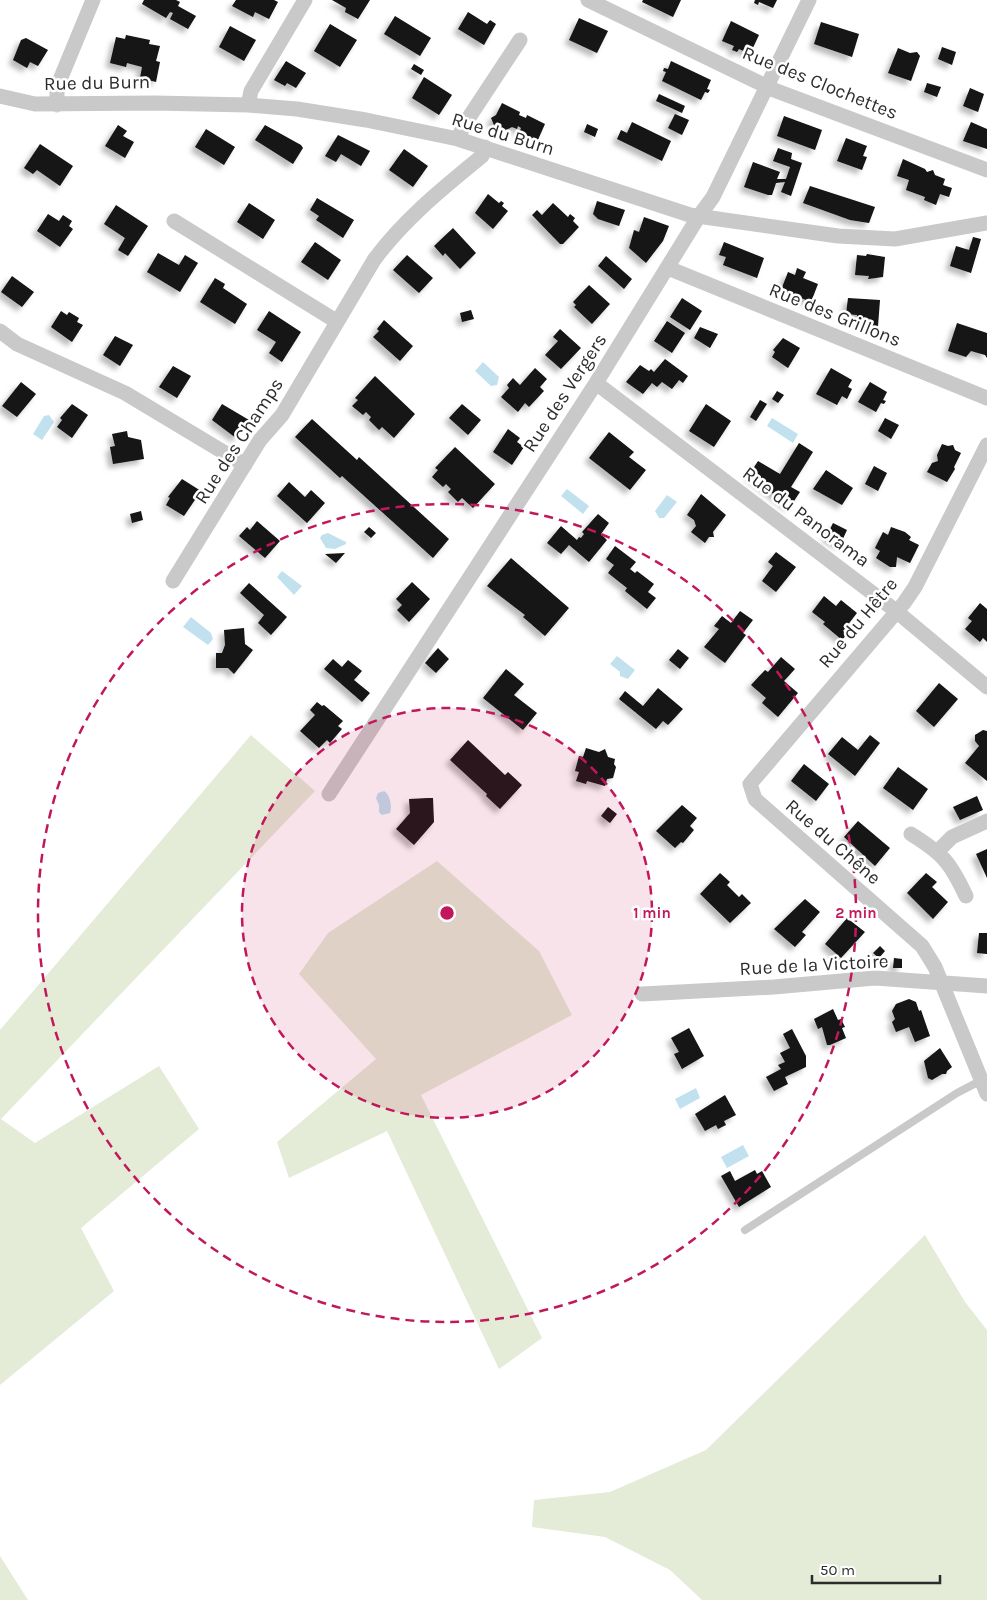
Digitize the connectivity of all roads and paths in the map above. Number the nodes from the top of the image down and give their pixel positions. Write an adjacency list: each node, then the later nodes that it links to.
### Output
1 (93, 0): 8 (street)
2 (304, 0): 9 (street)
3 (588, 0): 6 (street, Rue des Clochettes)
4 (809, 0): 6 (street, Rue des Vergers)
5 (520, 40): 10 (street)
6 (766, 86): 12 (street, Rue des Clochettes); 13 (street, Rue des Vergers)
7 (0, 96): 8 (street, Rue du Burn)
8 (57, 105): 9 (street, Rue du Burn)
9 (248, 105): 10 (street, Rue du Burn)
10 (458, 139): 11 (street, Rue du Burn)
11 (485, 147): 13 (street, Rue du Burn); 17 (street, Rue des Champs)
12 (987, 170)
13 (699, 216): 15 (street, Rue du Burn); 16 (street, Rue des Vergers)
14 (174, 221): 17 (street)
15 (983, 229)
16 (668, 268): 19 (street, Rue des Vergers); 20 (street, Rue des Grillons)
17 (336, 322): 22 (street, Rue des Champs)
18 (0, 331): 22 (street)
19 (596, 383): 24 (street, Rue du Panorama); 27 (street, Rue des Vergers)
20 (987, 398)
21 (987, 446): 24 (street, Rue du Hêtre)
22 (245, 465): 23 (street, Rue des Champs)
23 (174, 581)
24 (896, 610): 25 (street, Rue du Panorama); 26 (street, Rue du Hêtre)
25 (987, 687)
26 (750, 784): 32 (street, Rue du Chêne)
27 (329, 794)
28 (987, 821): 30 (street)
29 (911, 834): 30 (street)
30 (938, 852): 31 (street)
31 (966, 896)
32 (941, 982): 33 (street, Rue de la Victoire); 34 (street, Rue de la Victoire); 35 (street, Rue du Chêne)
33 (987, 986)
34 (642, 994)
35 (984, 1088): 36 (lane)
36 (745, 1230)

